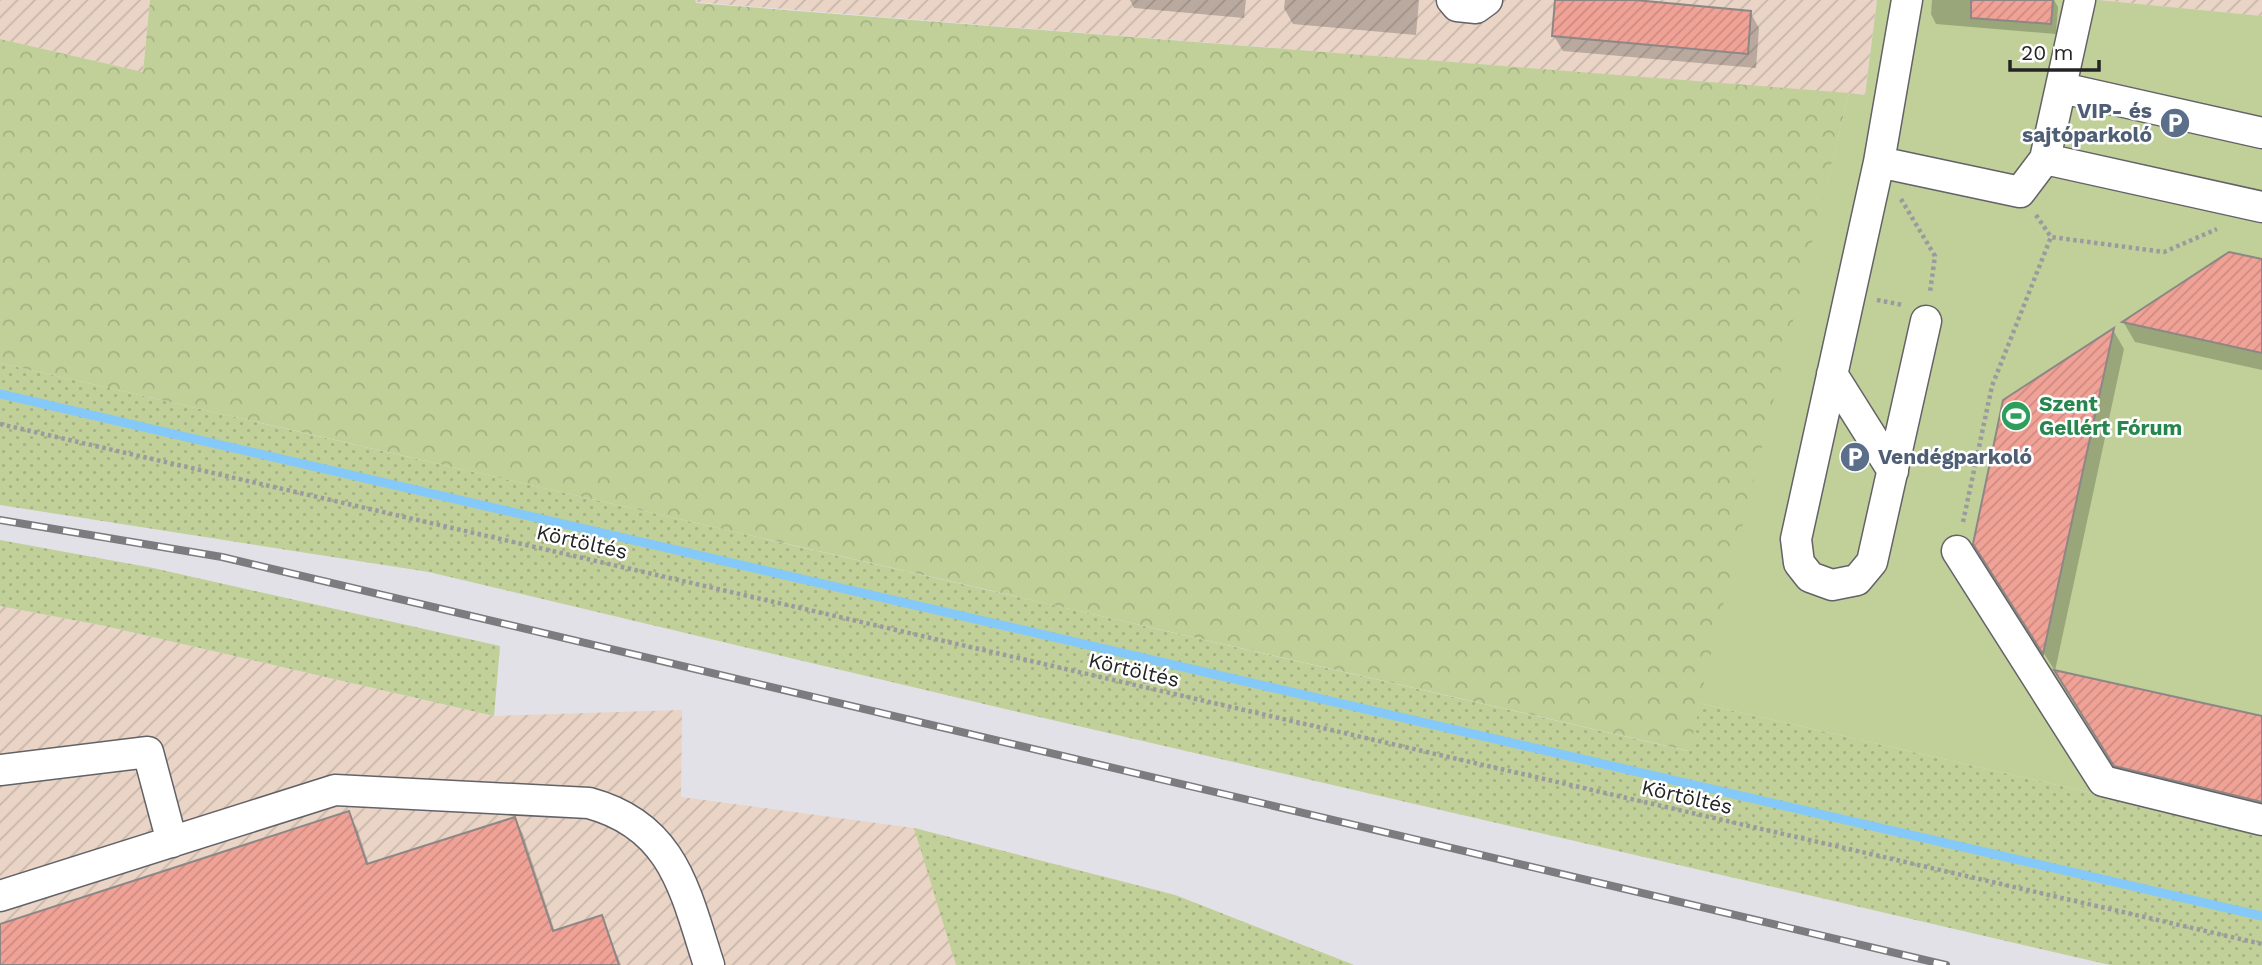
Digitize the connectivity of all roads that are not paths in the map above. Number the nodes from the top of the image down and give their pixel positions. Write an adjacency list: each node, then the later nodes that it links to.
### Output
1 (1452, 0): 2 (lane)
2 (1488, 0)
3 (1907, 0): 8 (lane)
4 (2080, 0): 5 (lane)
5 (2062, 88): 6 (lane); 7 (lane)
6 (2262, 133)
7 (2045, 159): 8 (lane); 9 (lane)
8 (1879, 162): 11 (lane)
9 (2262, 207)
10 (1927, 316): 12 (lane)
11 (1832, 374): 12 (lane); 12 (lane)
12 (1893, 471)
13 (1957, 551): 15 (lane)
14 (0, 770): 16 (lane)
15 (2262, 820)
16 (172, 842): 17 (lane); 18 (lane)
17 (0, 896)
18 (709, 965)

